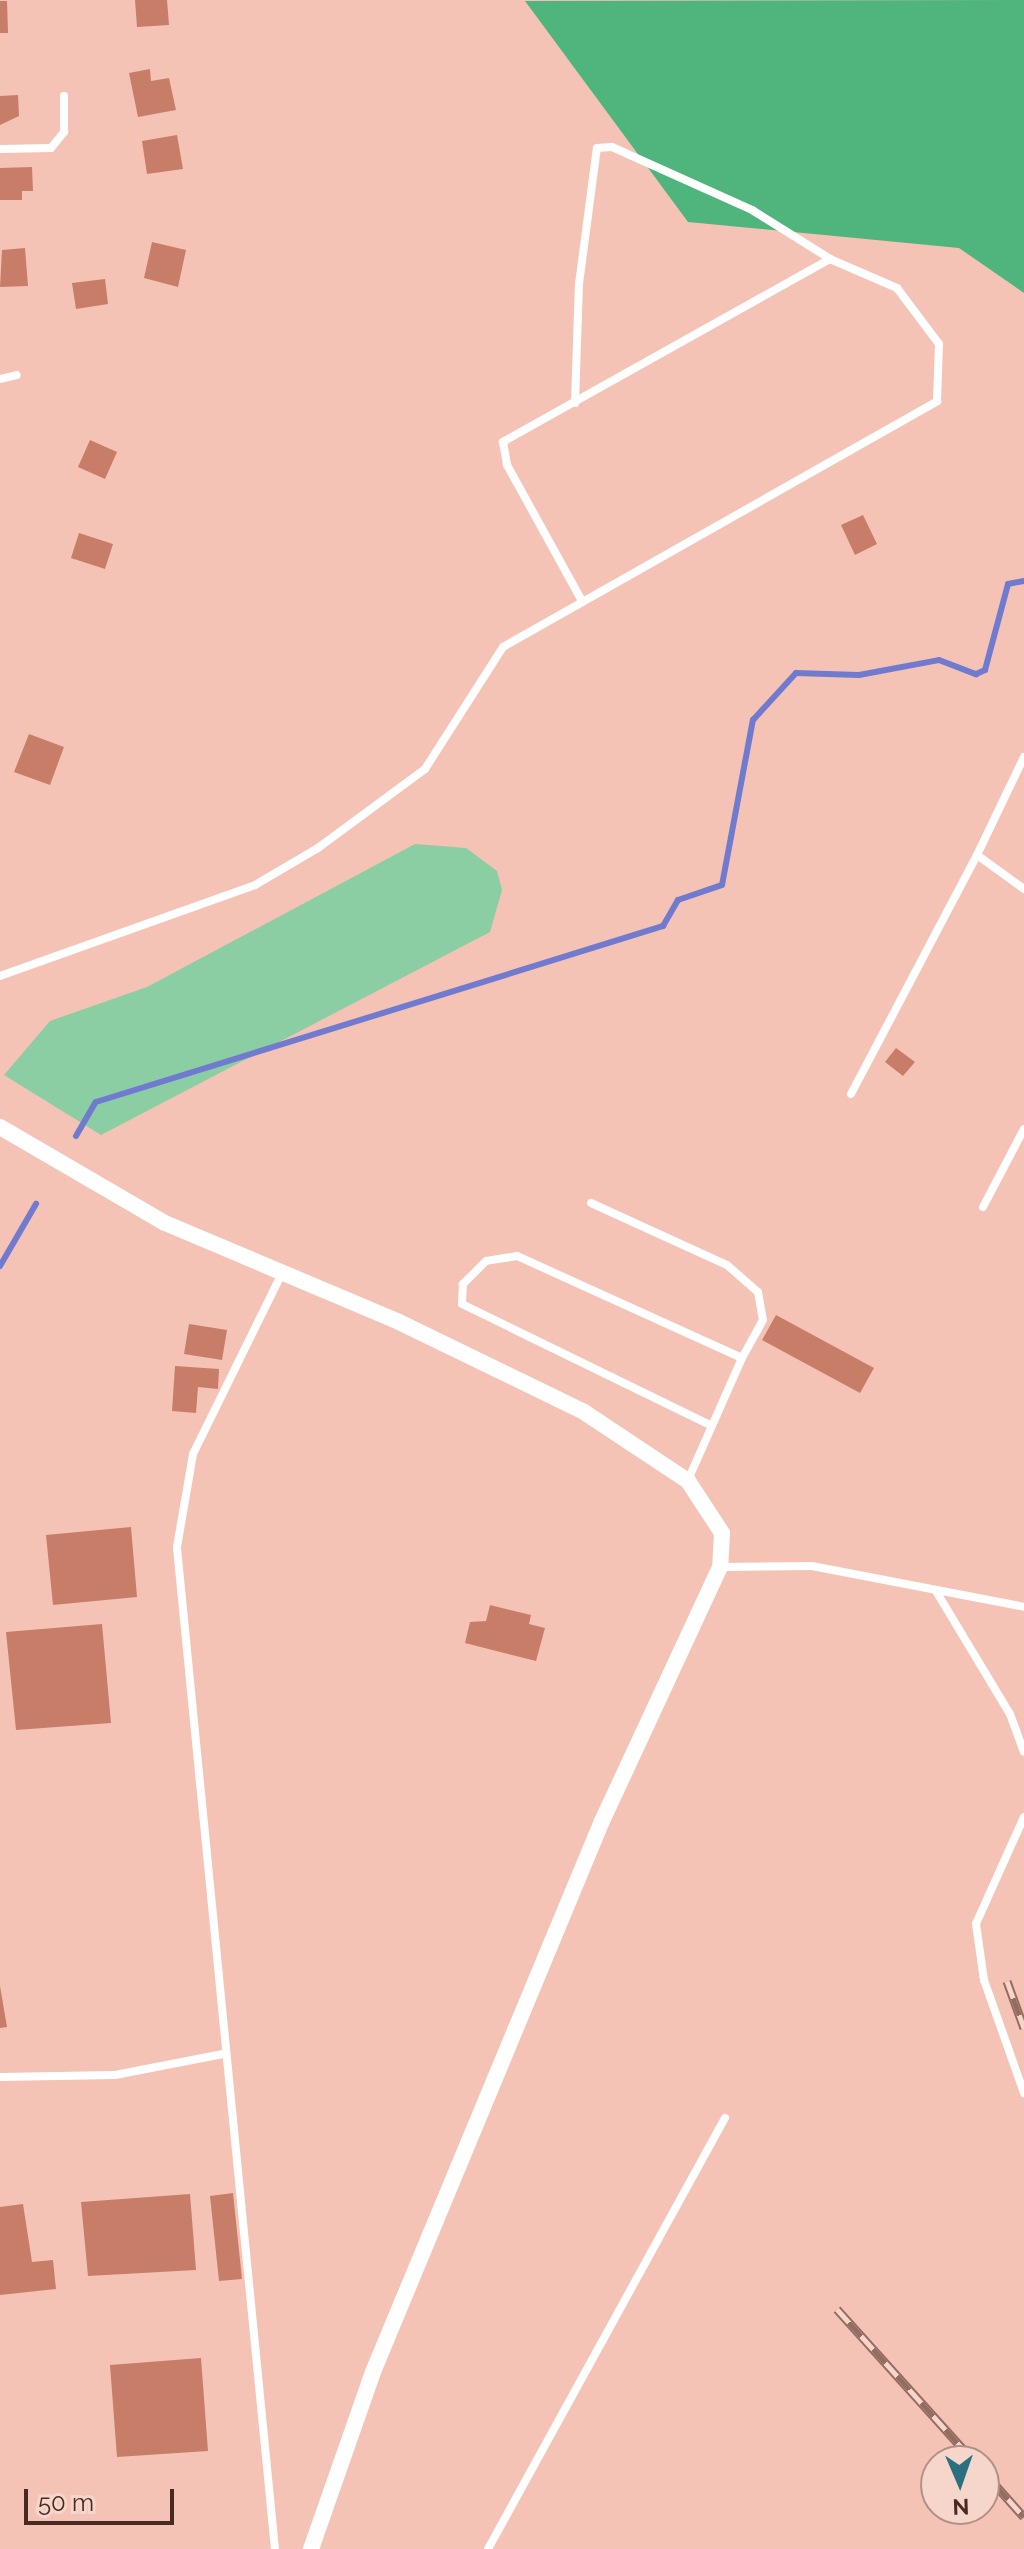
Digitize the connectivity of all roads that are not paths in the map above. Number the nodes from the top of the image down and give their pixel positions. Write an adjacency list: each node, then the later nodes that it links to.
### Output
1 (64, 96): 2 (lane)
2 (0, 149)
3 (839, 264): 6 (lane); 6 (lane); 7 (lane)
4 (17, 375): 5 (lane)
5 (0, 379)
6 (575, 403): 7 (lane)
7 (582, 601): 11 (lane)
8 (1024, 757): 9 (lane)
9 (977, 855): 10 (lane); 12 (lane)
10 (1024, 889)
11 (0, 976)
12 (851, 1094)
13 (0, 1127): 17 (street)
14 (1024, 1129): 16 (lane)
15 (591, 1203): 18 (lane)
16 (983, 1207)
17 (282, 1273): 20 (street); 26 (lane)
18 (742, 1358): 19 (lane); 19 (lane)
19 (712, 1426): 20 (lane)
20 (688, 1481): 21 (street)
21 (720, 1567): 22 (lane); 31 (street)
22 (936, 1591): 23 (lane); 24 (lane)
23 (1024, 1607)
24 (1024, 1752)
25 (1024, 1817): 28 (lane)
26 (223, 2054): 27 (lane); 30 (lane)
27 (0, 2077)
28 (1024, 2093)
29 (725, 2118): 32 (lane)
30 (275, 2549)
31 (311, 2549)
32 (488, 2549)

